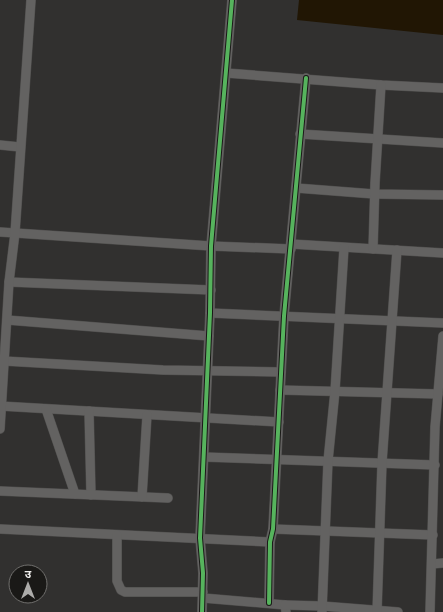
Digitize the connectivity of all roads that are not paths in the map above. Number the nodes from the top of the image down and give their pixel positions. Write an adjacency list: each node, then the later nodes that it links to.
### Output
1 (31, 0): 11 (street)
2 (232, 0): 3 (street)
3 (226, 73): 4 (street); 17 (street)
4 (306, 78): 5 (street); 7 (street)
5 (381, 85): 6 (street); 8 (street)
6 (443, 88)
7 (300, 134): 8 (street); 12 (street)
8 (378, 139): 9 (street); 13 (street)
9 (443, 143)
10 (0, 145): 11 (street)
11 (20, 147): 16 (street)
12 (296, 188): 13 (street); 18 (street)
13 (374, 194): 14 (street); 20 (street)
14 (443, 195)
15 (0, 232): 16 (street)
16 (15, 233): 17 (street); 23 (street)
17 (211, 246): 18 (street); 24 (street)
18 (291, 247): 19 (street); 26 (street)
19 (344, 248): 20 (street); 27 (street)
20 (373, 249): 21 (street)
21 (397, 250): 22 (street); 29 (street)
22 (443, 253)
23 (9, 282): 24 (street); 28 (street)
24 (211, 290): 25 (street)
25 (210, 313): 26 (street); 31 (street)
26 (284, 316): 27 (street); 35 (street)
27 (340, 318): 29 (street); 37 (street)
28 (7, 320): 31 (street); 33 (street)
29 (392, 321): 30 (street); 38 (street)
30 (443, 323)
31 (208, 336): 34 (street)
32 (443, 336): 39 (street)
33 (4, 361): 34 (street); 40 (street)
34 (206, 371): 35 (street); 44 (street)
35 (281, 372): 36 (street)
36 (280, 390): 37 (street); 45 (street)
37 (335, 391): 38 (street); 50 (street)
38 (387, 393): 39 (street); 51 (street)
39 (438, 394): 46 (street)
40 (0, 406): 41 (street); 47 (street)
41 (46, 409): 42 (street); 54 (street)
42 (89, 411): 43 (street); 55 (street)
43 (147, 415): 44 (street); 56 (street)
44 (204, 418): 45 (street); 48 (street)
45 (279, 422): 49 (street)
46 (439, 428): 52 (street)
47 (0, 429)
48 (204, 457): 49 (street); 64 (street)
49 (276, 459): 50 (street); 59 (street)
50 (328, 461): 51 (street); 60 (street)
51 (382, 463): 52 (street); 61 (street)
52 (435, 464): 63 (street)
53 (0, 491): 54 (street)
54 (75, 494): 55 (street)
55 (91, 495): 56 (street)
56 (142, 497): 57 (street)
57 (168, 498)
58 (0, 529): 62 (street)
59 (273, 529): 60 (street); 65 (street)
60 (325, 531): 61 (street); 71 (street)
61 (380, 533): 63 (street); 73 (street)
62 (117, 534): 64 (street); 68 (street)
63 (433, 535): 67 (street)
64 (200, 538): 65 (street); 68 (street)
65 (270, 542): 69 (street)
66 (443, 563): 67 (street)
67 (432, 564): 75 (street)
68 (203, 595): 69 (street); 72 (street)
69 (269, 603): 70 (street)
70 (285, 608): 71 (street)
71 (322, 609): 73 (street)
72 (202, 612)
73 (377, 612): 74 (street)
74 (398, 612)
75 (430, 612)

